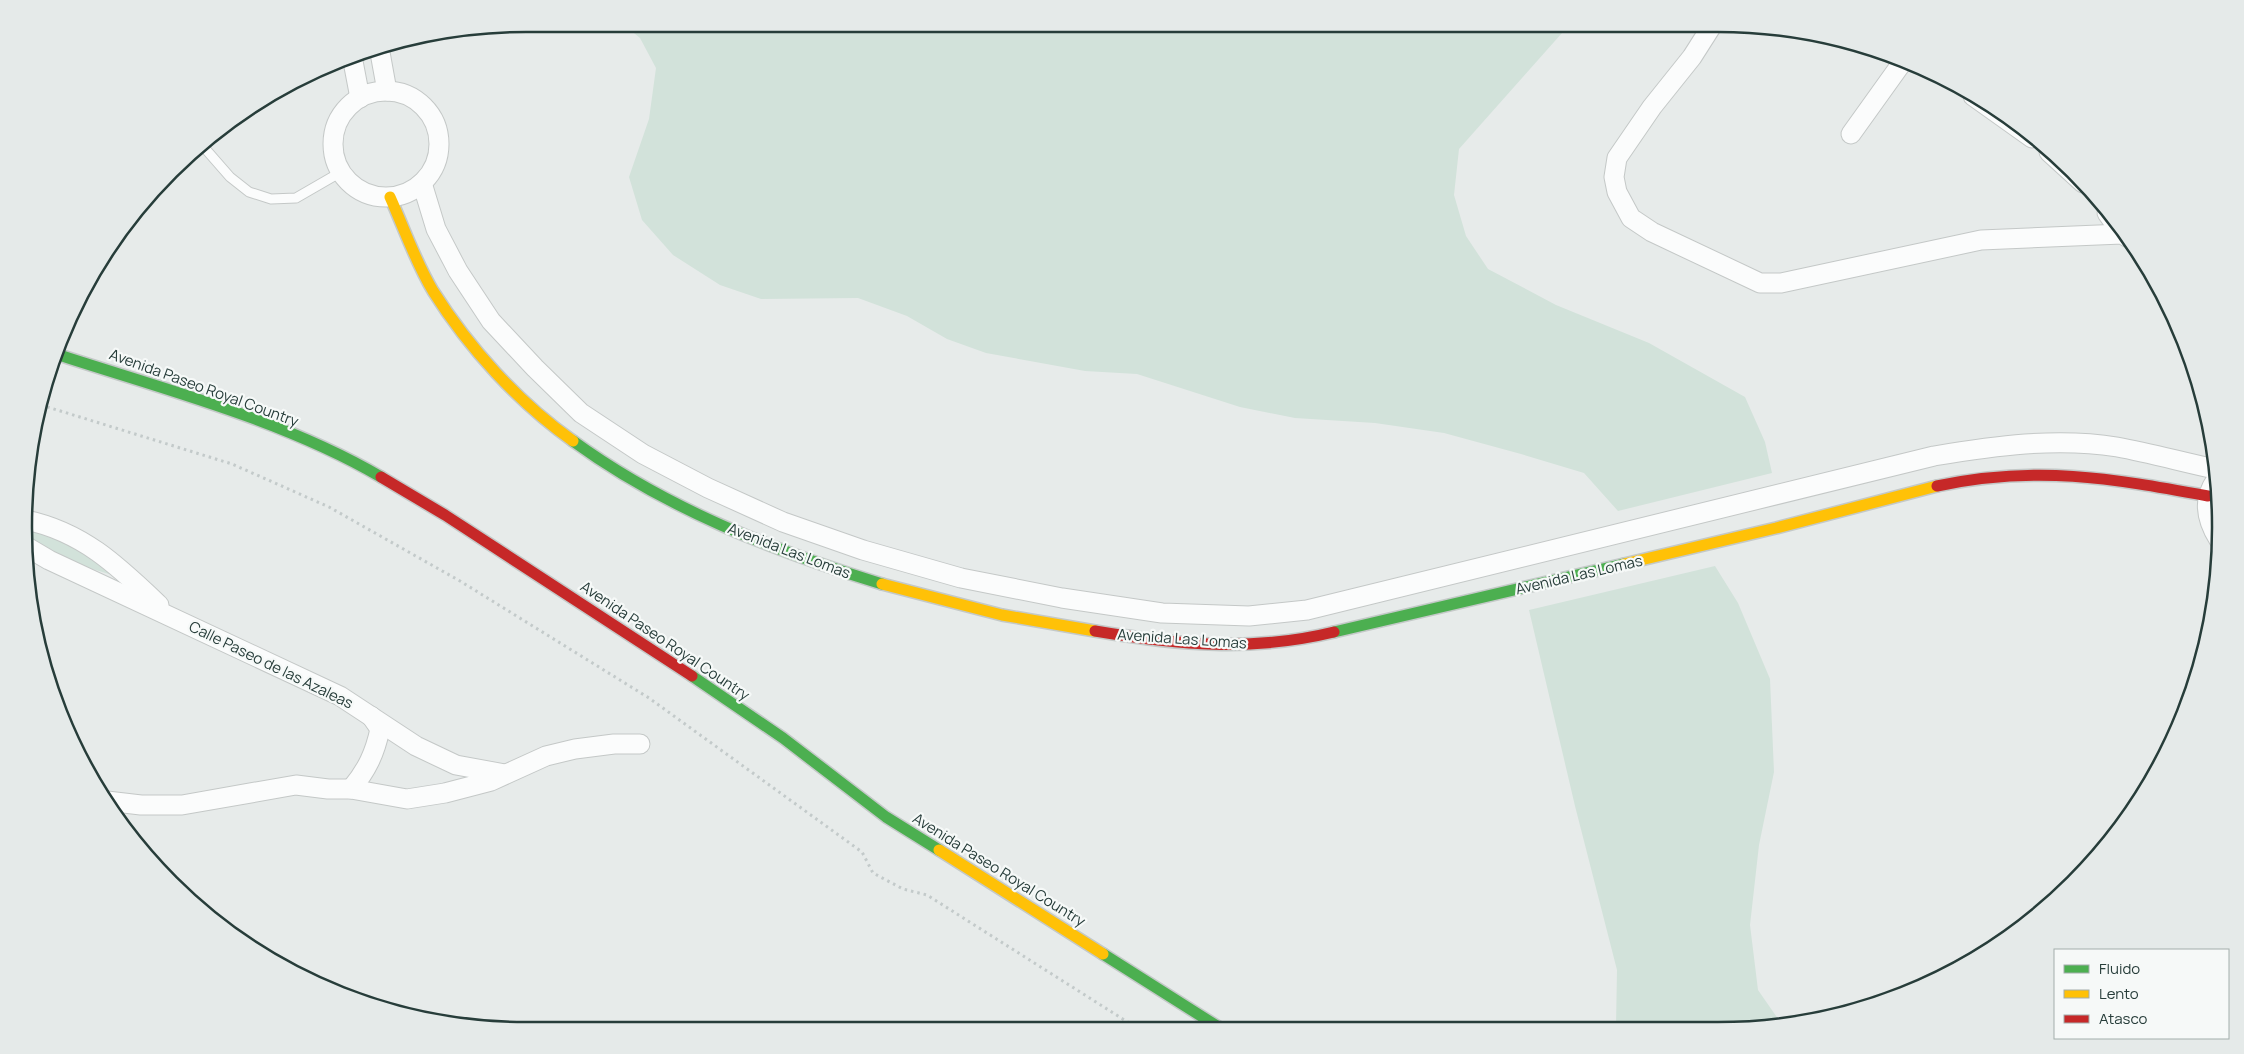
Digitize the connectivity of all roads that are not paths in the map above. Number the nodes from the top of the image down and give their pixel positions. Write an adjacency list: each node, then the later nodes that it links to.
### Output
1 (1707, 32): 12 (street)
2 (380, 55): 5 (street)
3 (354, 64): 6 (street)
4 (1899, 67): 7 (street)
5 (387, 91): 6 (street); 10 (street)
6 (360, 98): 9 (street)
7 (1852, 134)
8 (207, 150): 9 (lane)
9 (341, 172): 11 (street)
10 (422, 183): 11 (street); 14 (street, Avenida Las Lomas)
11 (390, 197): 16 (street, Avenida Las Lomas)
12 (2116, 236)
13 (63, 356): 28 (street, Avenida Paseo Royal Country)
14 (1934, 456): 15 (street, Avenida Las Lomas); 16 (street)
15 (2208, 468)
16 (1943, 485): 17 (street, Avenida Las Lomas)
17 (2209, 488)
18 (2210, 497): 20 (street)
19 (32, 522): 22 (street, Calle Paseo de las Azaleas)
20 (2212, 529)
21 (34, 552): 22 (street, Calle Paseo de las Azaleas)
22 (171, 616): 23 (street, Calle Paseo de las Azaleas)
23 (371, 716): 25 (street, Calle Paseo de las Azaleas); 26 (street, Calle Paseo de las Azaleas)
24 (640, 744): 25 (street)
25 (505, 774): 26 (street)
26 (352, 789): 27 (street)
27 (116, 802)
28 (1211, 1022)

